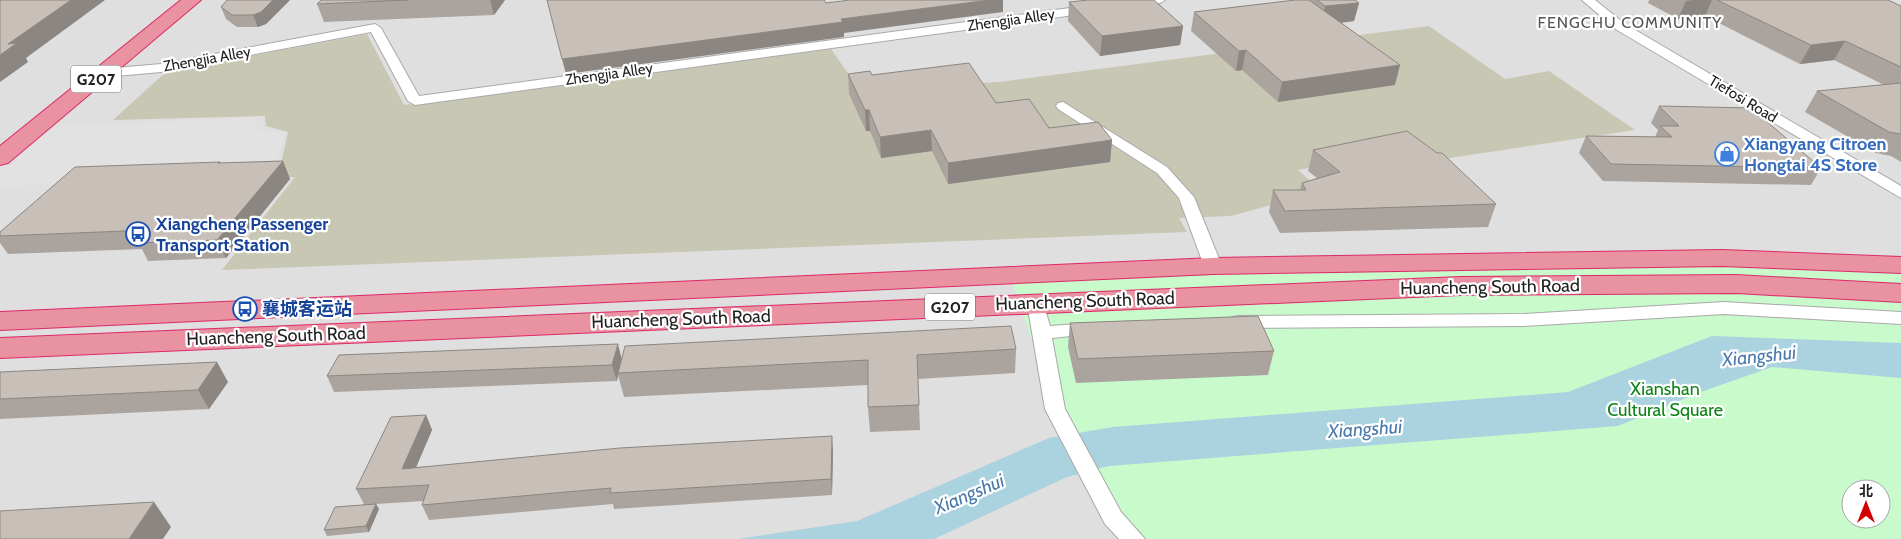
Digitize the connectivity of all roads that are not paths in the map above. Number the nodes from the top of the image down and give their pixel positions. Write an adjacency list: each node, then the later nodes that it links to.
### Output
1 (169, 0): 9 (highway, G207)
2 (192, 0): 7 (highway, G207)
3 (1160, 0): 5 (street)
4 (1588, 0): 11 (street, Tiefosi Road)
5 (1120, 5)
6 (1101, 8): 7 (street, Zhengjia Alley)
7 (104, 73): 10 (highway, G207)
8 (1063, 106): 12 (street)
9 (0, 135)
10 (0, 158)
11 (1901, 193)
12 (1213, 266): 13 (highway, Huancheng South Road); 17 (highway, Huancheng South Road)
13 (1901, 266)
14 (1901, 293): 15 (highway, Huancheng South Road / G207)
15 (1036, 303): 20 (street); 21 (highway, Huancheng South Road / G207)
16 (1901, 318): 18 (street)
17 (5, 320)
18 (1215, 322)
19 (1108, 328): 20 (street)
20 (1041, 333): 22 (street)
21 (0, 348)
22 (1133, 539)

